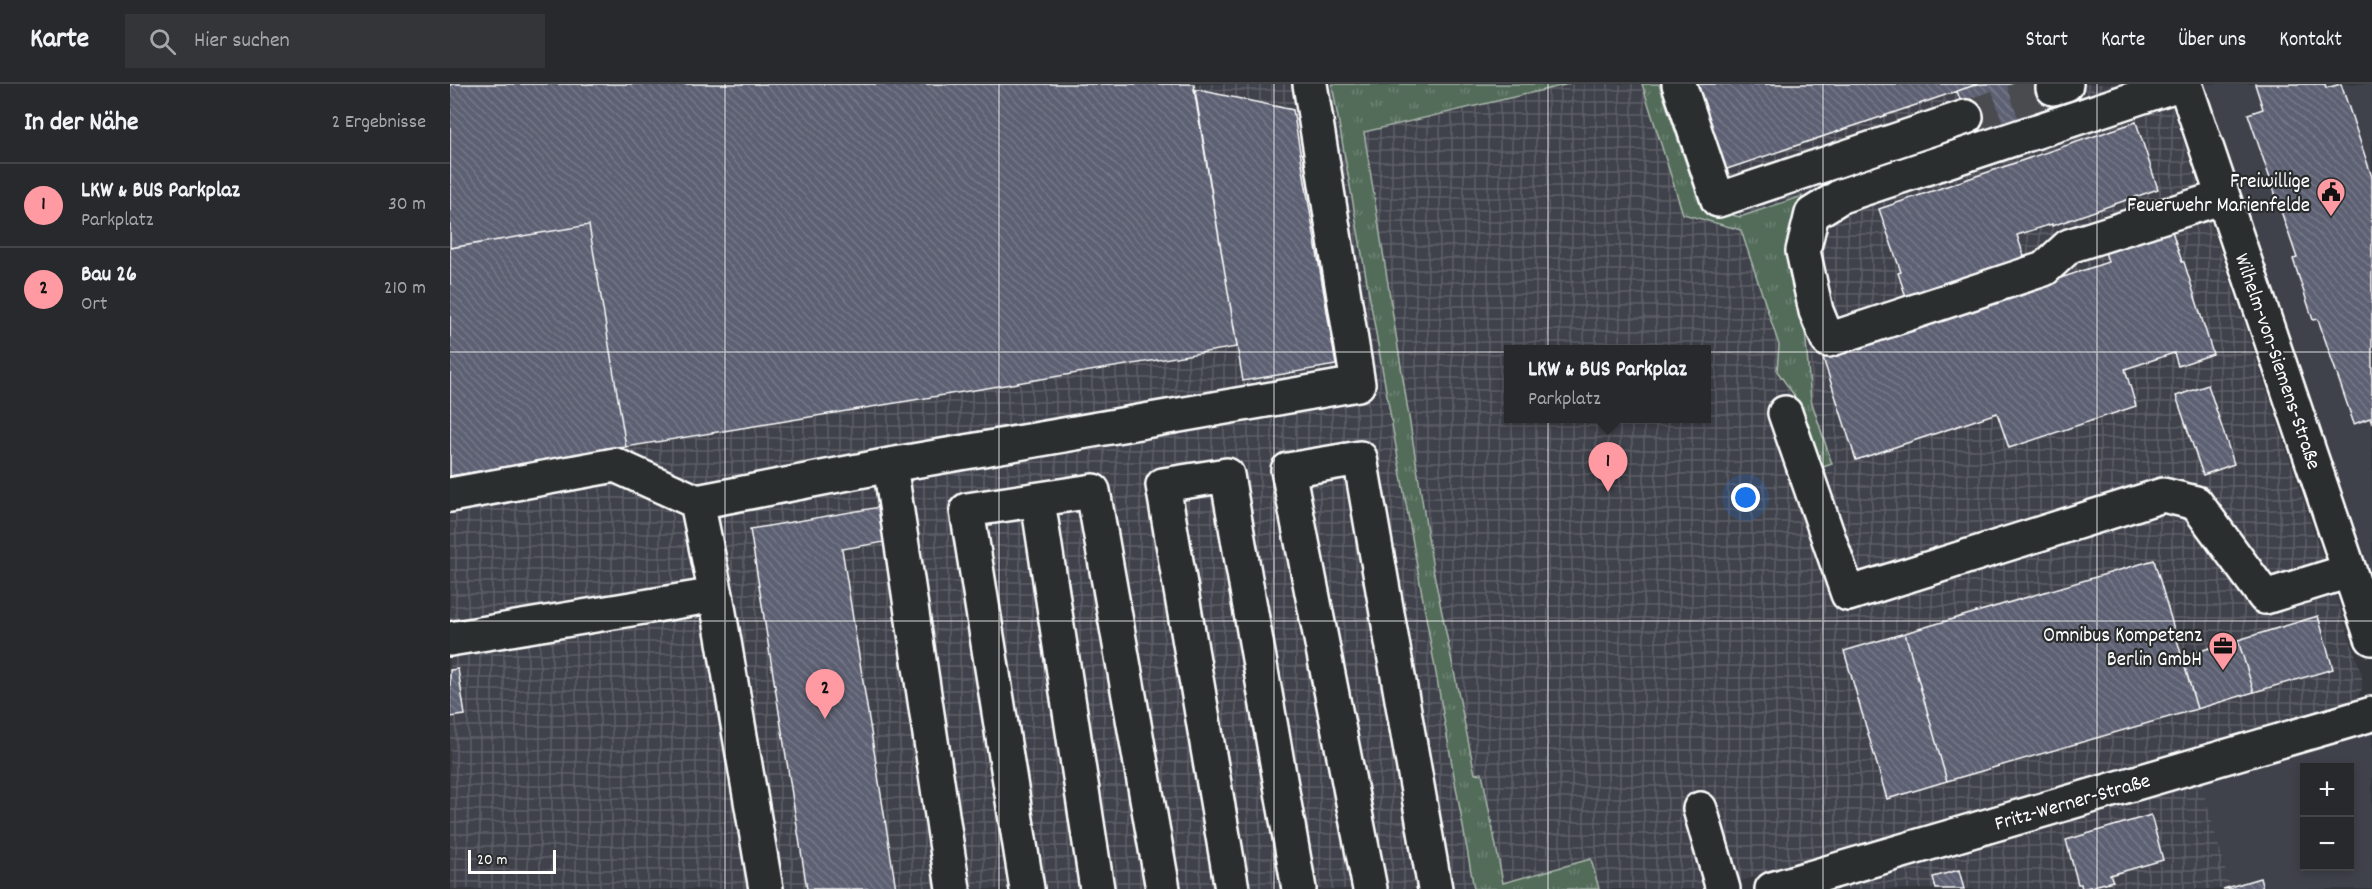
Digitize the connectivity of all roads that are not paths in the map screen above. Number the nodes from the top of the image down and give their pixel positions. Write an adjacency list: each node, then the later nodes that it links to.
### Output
1 (1310, 84): 8 (street)
2 (1679, 84): 5 (street)
3 (2179, 84): 6 (street)
4 (2185, 84): 6 (street, Wilhelm-von-Siemens-Straße)
5 (1966, 117)
6 (2223, 197): 12 (street, Wilhelm-von-Siemens-Straße)
7 (1785, 413): 12 (street)
8 (890, 465): 11 (street); 19 (street)
9 (450, 495): 11 (street)
10 (1038, 501): 20 (street); 21 (street); 22 (street)
11 (697, 502): 13 (street)
12 (2349, 572): 14 (street, Wilhelm-von-Siemens-Straße)
13 (716, 596): 15 (street); 18 (street)
14 (2372, 638)
15 (450, 639)
16 (2372, 714): 28 (street, Fritz-Werner-Straße)
17 (1700, 809): 27 (street)
18 (766, 889)
19 (953, 889)
20 (1027, 889)
21 (1097, 889)
22 (1163, 889)
23 (1232, 889): 24 (street)
24 (1299, 889)
25 (1370, 889): 26 (street)
26 (1435, 889)
27 (1723, 889)
28 (1773, 889)

